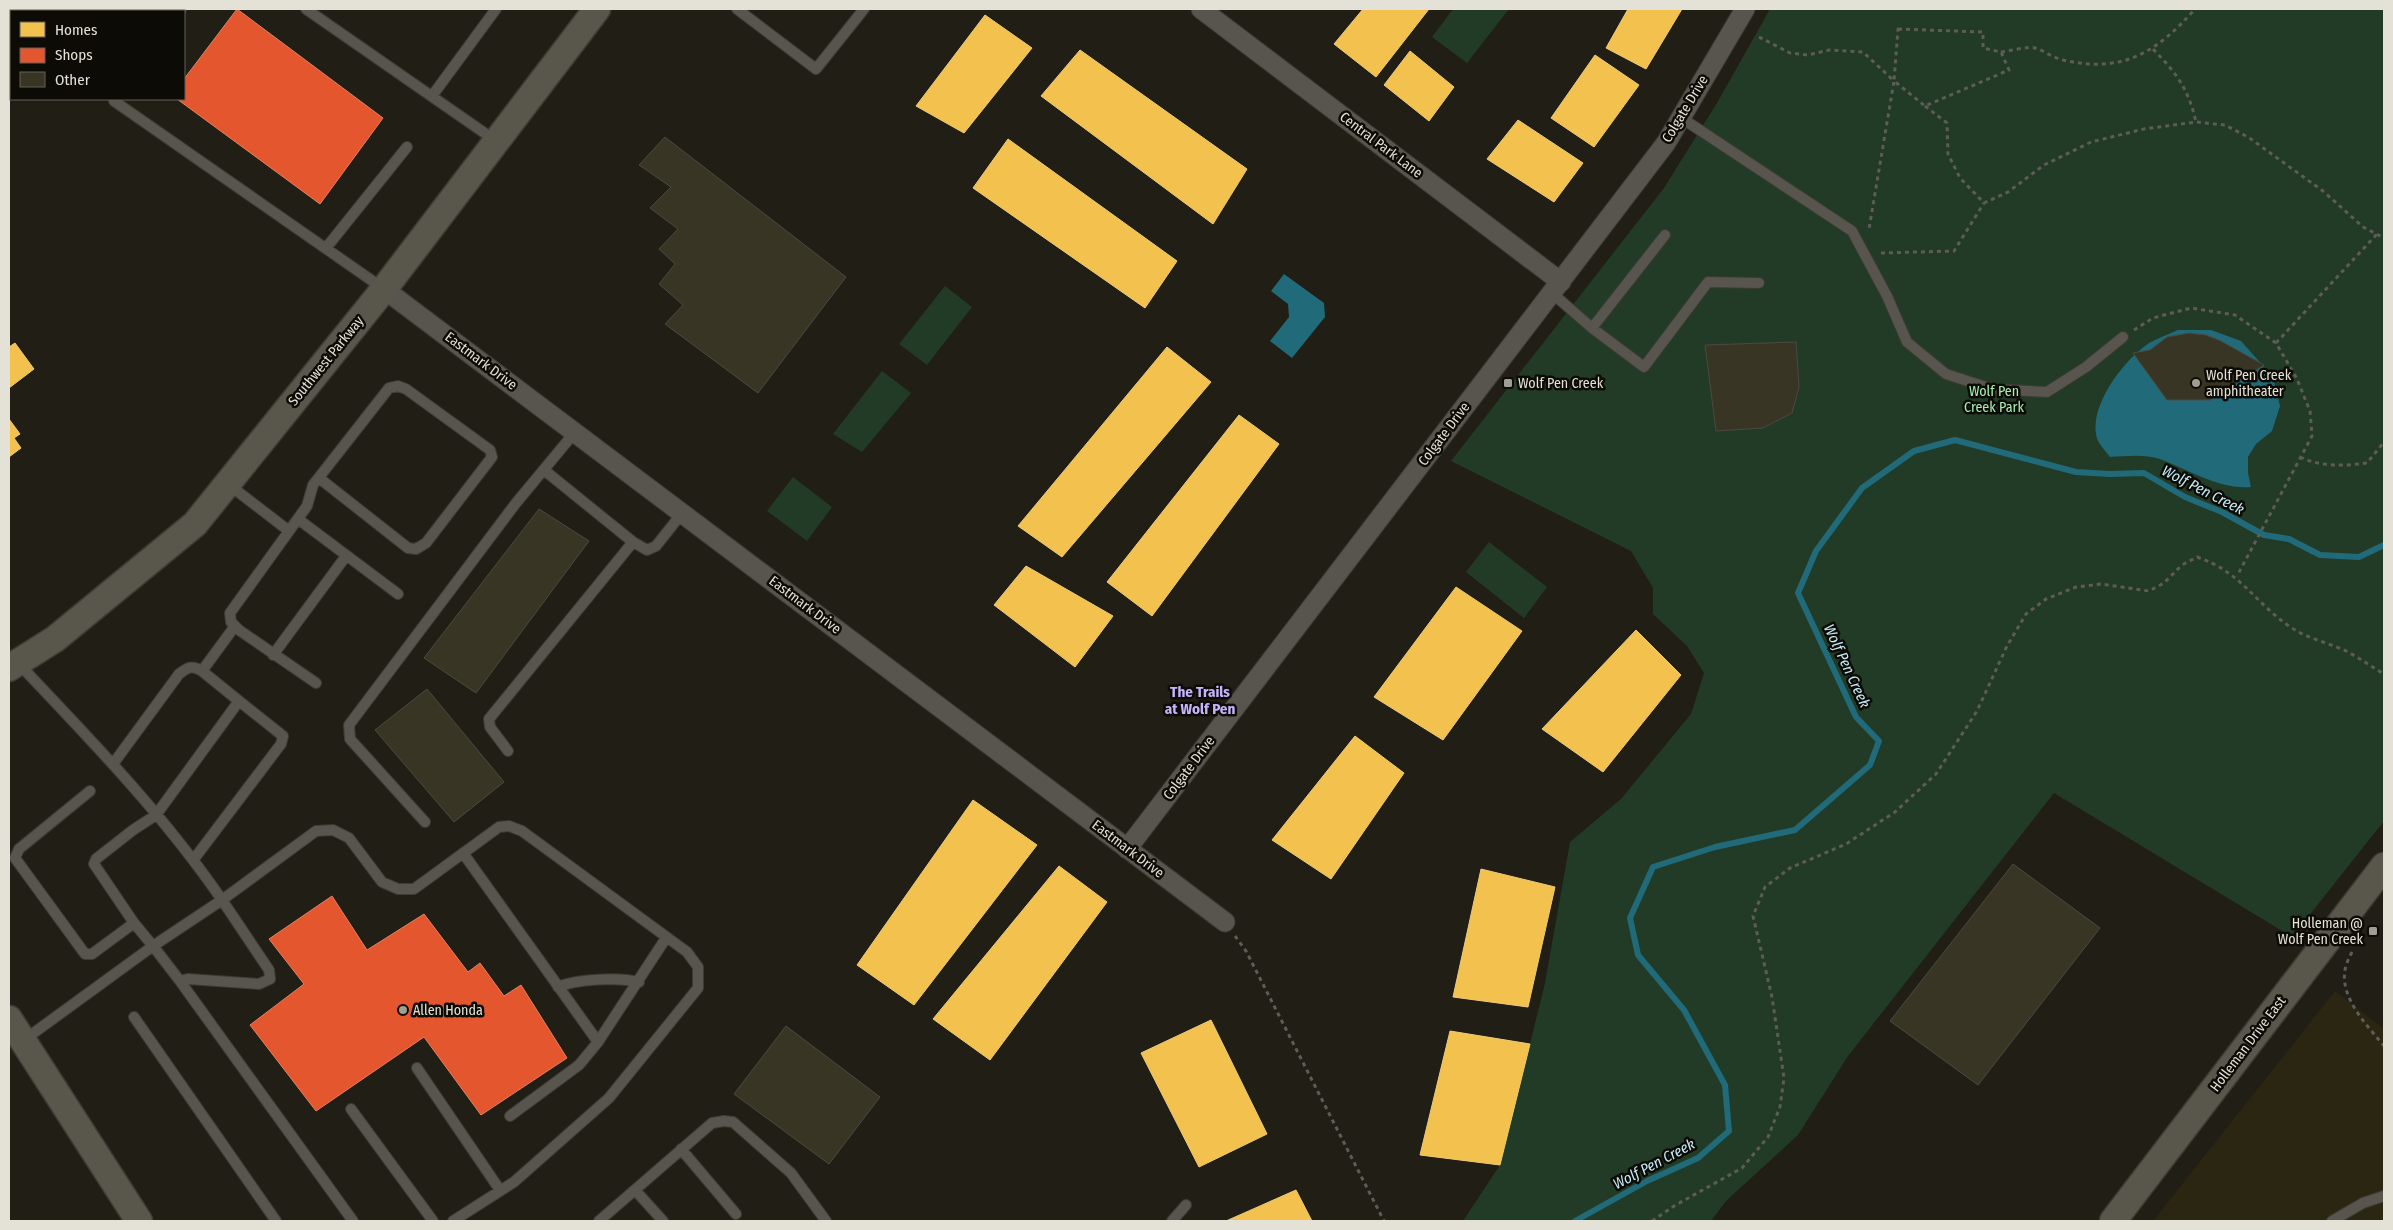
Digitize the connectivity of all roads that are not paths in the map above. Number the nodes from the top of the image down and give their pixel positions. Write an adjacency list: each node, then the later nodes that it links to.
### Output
1 (306, 9): 8 (lane)
2 (496, 9): 8 (lane)
3 (597, 9): 11 (main road, Southwest Parkway)
4 (736, 9): 5 (lane)
5 (864, 9)
6 (1201, 9): 16 (street, Central Park Lane)
7 (1745, 9): 10 (street, Colgate Drive)
8 (432, 96): 11 (lane)
9 (115, 100): 14 (lane)
10 (1680, 117): 16 (street, Colgate Drive); 19 (lane)
11 (496, 141): 17 (main road, Southwest Parkway)
12 (406, 147): 14 (lane)
13 (1665, 235): 18 (lane)
14 (326, 248): 17 (lane)
15 (1760, 283): 18 (lane)
16 (1557, 288): 18 (lane); 41 (street, Colgate Drive)
17 (384, 289): 20 (street, Eastmark Drive); 23 (main road, Southwest Parkway)
18 (1592, 328)
19 (2123, 337)
20 (575, 432): 21 (lane); 24 (street, Eastmark Drive)
21 (544, 470): 27 (lane); 40 (lane)
22 (319, 478): 22 (lane); 25 (lane)
23 (228, 484): 26 (lane); 32 (main road, Southwest Parkway)
24 (682, 512): 27 (lane); 41 (street, Eastmark Drive)
25 (298, 519): 26 (lane); 28 (lane)
26 (289, 531): 30 (lane)
27 (633, 542): 36 (lane)
28 (346, 556): 29 (lane); 31 (lane)
29 (398, 594)
30 (235, 626): 31 (lane); 33 (lane)
31 (273, 655): 34 (lane)
32 (13, 665): 37 (lane)
33 (202, 671): 35 (lane); 37 (lane)
34 (316, 683)
35 (239, 701): 39 (lane); 43 (lane)
36 (508, 751)
37 (113, 764): 39 (lane)
38 (90, 791): 47 (lane)
39 (156, 815): 43 (lane); 47 (lane)
40 (425, 822)
41 (1127, 849): 46 (street, Eastmark Drive)
42 (463, 853): 45 (lane); 48 (lane); 52 (lane)
43 (194, 859): 45 (lane)
44 (2384, 866): 75 (main road, Holleman Drive East)
45 (222, 900): 49 (lane); 50 (lane)
46 (1225, 922)
47 (134, 923): 49 (lane)
48 (666, 938): 51 (lane); 61 (lane)
49 (153, 946): 50 (lane); 55 (lane)
50 (180, 981): 68 (lane)
51 (638, 982): 52 (lane); 56 (lane)
52 (558, 987): 56 (lane)
53 (134, 1017): 67 (lane)
54 (9, 1019): 55 (main road)
55 (23, 1040): 66 (main road)
56 (598, 1042): 59 (lane)
57 (417, 1068): 61 (lane)
58 (351, 1109): 69 (lane)
59 (510, 1116)
60 (682, 1150): 62 (lane); 65 (lane); 73 (lane)
61 (500, 1190): 70 (lane)
62 (635, 1190): 71 (lane); 72 (lane)
63 (2384, 1196): 76 (lane)
64 (1186, 1206): 74 (lane)
65 (736, 1214)
66 (138, 1221)
67 (276, 1221)
68 (353, 1221)
69 (433, 1221)
70 (453, 1221)
71 (599, 1221)
72 (663, 1221)
73 (826, 1221)
74 (1172, 1221)
75 (2113, 1221)
76 (2332, 1221)

